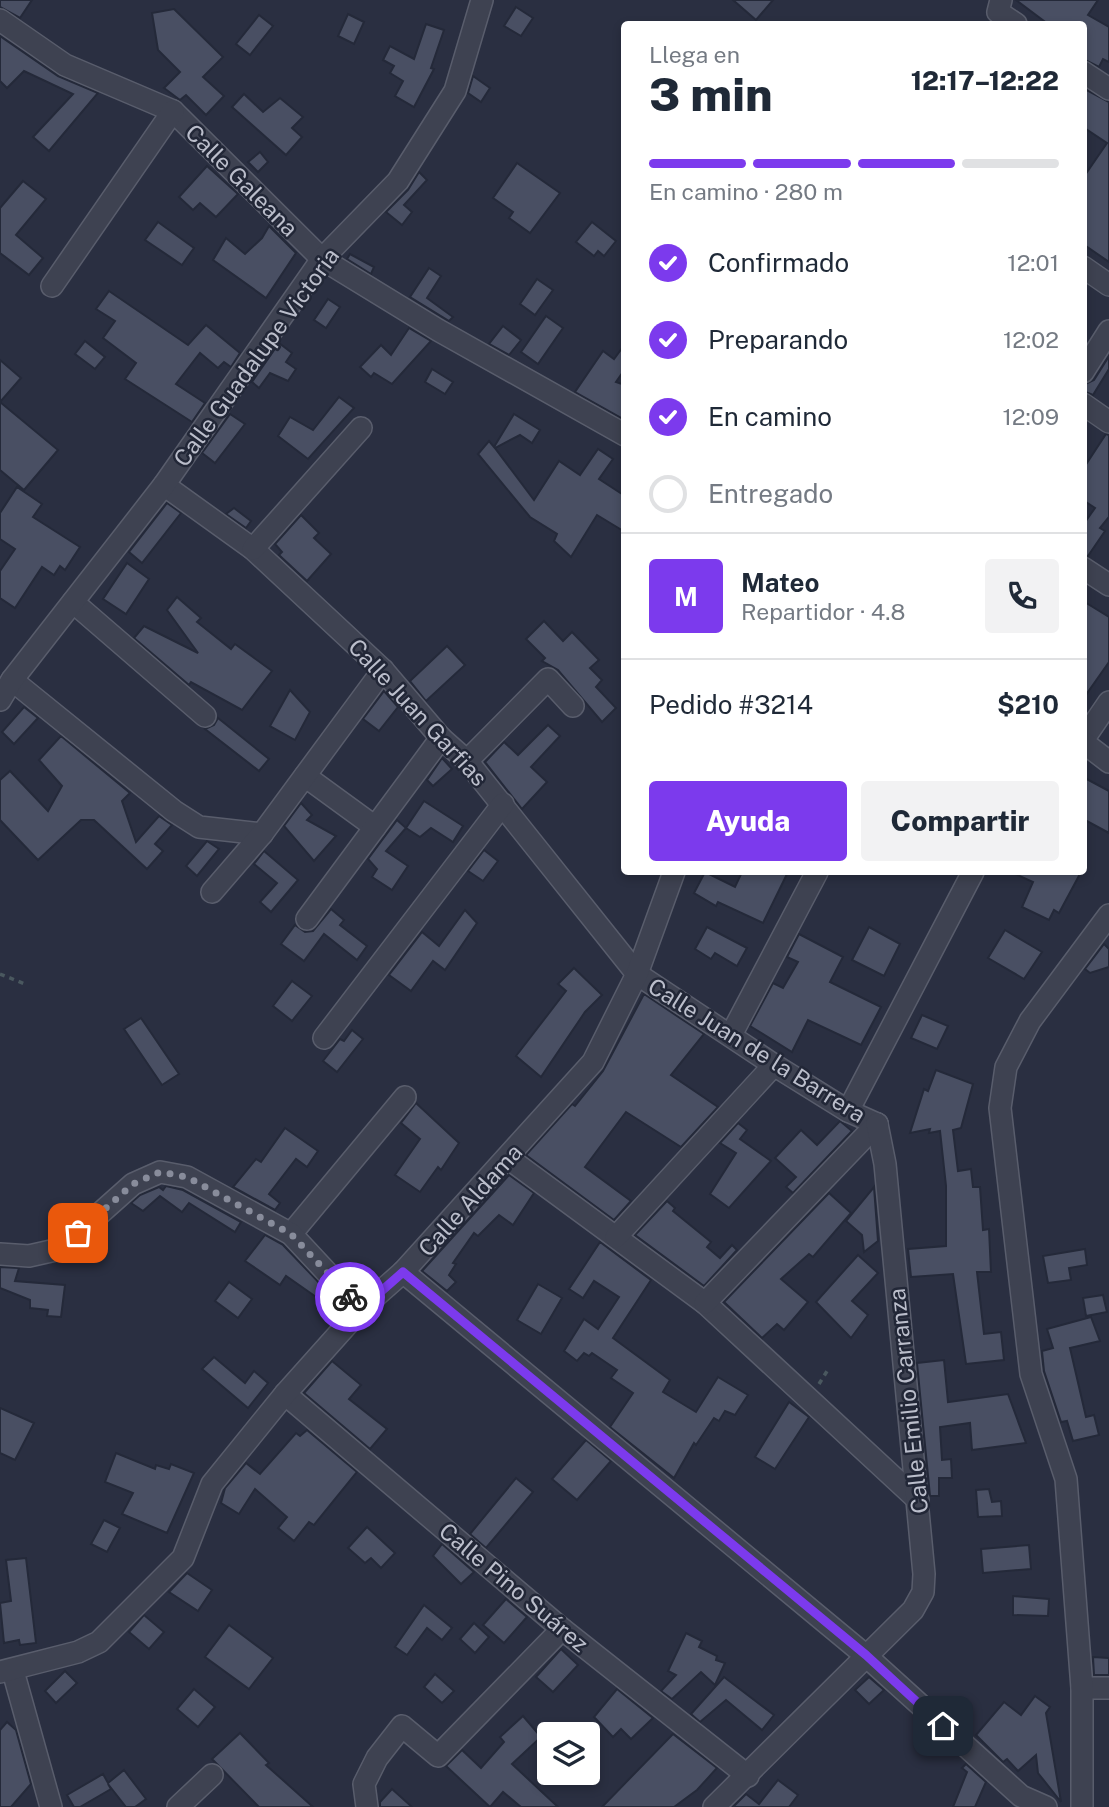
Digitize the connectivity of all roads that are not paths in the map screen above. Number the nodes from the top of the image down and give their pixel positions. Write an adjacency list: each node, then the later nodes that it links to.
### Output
1 (482, 0): 8 (street, Calle Guadalupe Victoria)
2 (999, 6): 4 (street)
3 (0, 20): 7 (street, Calle Galeana)
4 (1013, 21)
5 (1087, 75): 6 (street)
6 (1109, 89)
7 (173, 111): 8 (street, Calle Galeana); 11 (street)
8 (322, 258): 17 (street, Calle Galeana); 18 (street, Calle Guadalupe Victoria)
9 (1087, 270): 10 (street)
10 (1109, 285)
11 (52, 286)
12 (1109, 331): 13 (street)
13 (1087, 366)
14 (1087, 407): 15 (street)
15 (1109, 422)
16 (361, 428): 19 (street)
17 (621, 433)
18 (164, 485): 19 (street, Calle Juan Garfias); 22 (street, Calle Guadalupe Victoria)
19 (253, 549): 23 (street, Calle Juan Garfias)
20 (1087, 571): 21 (street)
21 (1109, 585)
22 (73, 602): 24 (street, Calle Guadalupe Victoria); 28 (street)
23 (383, 670): 30 (street, Calle Juan Garfias); 34 (street)
24 (12, 680): 25 (street, Calle Guadalupe Victoria); 37 (street)
25 (0, 699)
26 (1109, 702): 29 (street)
27 (573, 706): 32 (street)
28 (205, 716)
29 (1087, 735)
30 (441, 738): 32 (street, Calle Juan Garfias); 36 (street)
31 (1087, 744): 33 (street)
32 (467, 761): 35 (street, Calle Juan Garfias)
33 (1109, 762)
34 (305, 776): 36 (street); 37 (street)
35 (503, 804): 44 (street, Calle Juan Garfias); 46 (street)
36 (376, 827): 43 (street)
37 (262, 834): 41 (street)
38 (673, 875): 44 (street, Calle Aldama)
39 (815, 875): 45 (street)
40 (971, 875): 49 (street)
41 (212, 892)
42 (1109, 915): 63 (street)
43 (307, 919)
44 (638, 974): 45 (street, Calle Juan de la Barrera); 51 (street, Calle Aldama)
45 (731, 1035): 47 (street, Calle Juan de la Barrera)
46 (324, 1038)
47 (774, 1065): 49 (street, Calle Juan de la Barrera); 53 (street)
48 (405, 1097): 52 (street)
49 (848, 1111): 50 (street, Calle Juan de la Barrera)
50 (877, 1124): 56 (street); 59 (street, Calle Emilio Carranza)
51 (508, 1158): 53 (street); 55 (street, Calle Aldama)
52 (291, 1234): 54 (street); 57 (street)
53 (616, 1237): 56 (street)
54 (0, 1254)
55 (403, 1272): 57 (street, Calle Aldama); 61 (street)
56 (705, 1303): 59 (street)
57 (361, 1309): 58 (street, Calle Aldama)
58 (285, 1394): 60 (street, Calle Pino Suárez); 62 (street, Calle Aldama)
59 (918, 1500): 61 (street, Calle Emilio Carranza)
60 (562, 1629): 66 (street, Calle Pino Suárez); 69 (street)
61 (866, 1655): 66 (street, Calle Emilio Carranza); 71 (street)
62 (6, 1671): 67 (street)
63 (1082, 1688): 64 (street); 72 (street)
64 (1109, 1688)
65 (212, 1775): 68 (street)
66 (748, 1776): 70 (street, Calle Emilio Carranza)
67 (51, 1807)
68 (178, 1807)
69 (368, 1807)
70 (714, 1807)
71 (1046, 1807)
72 (1082, 1807)

